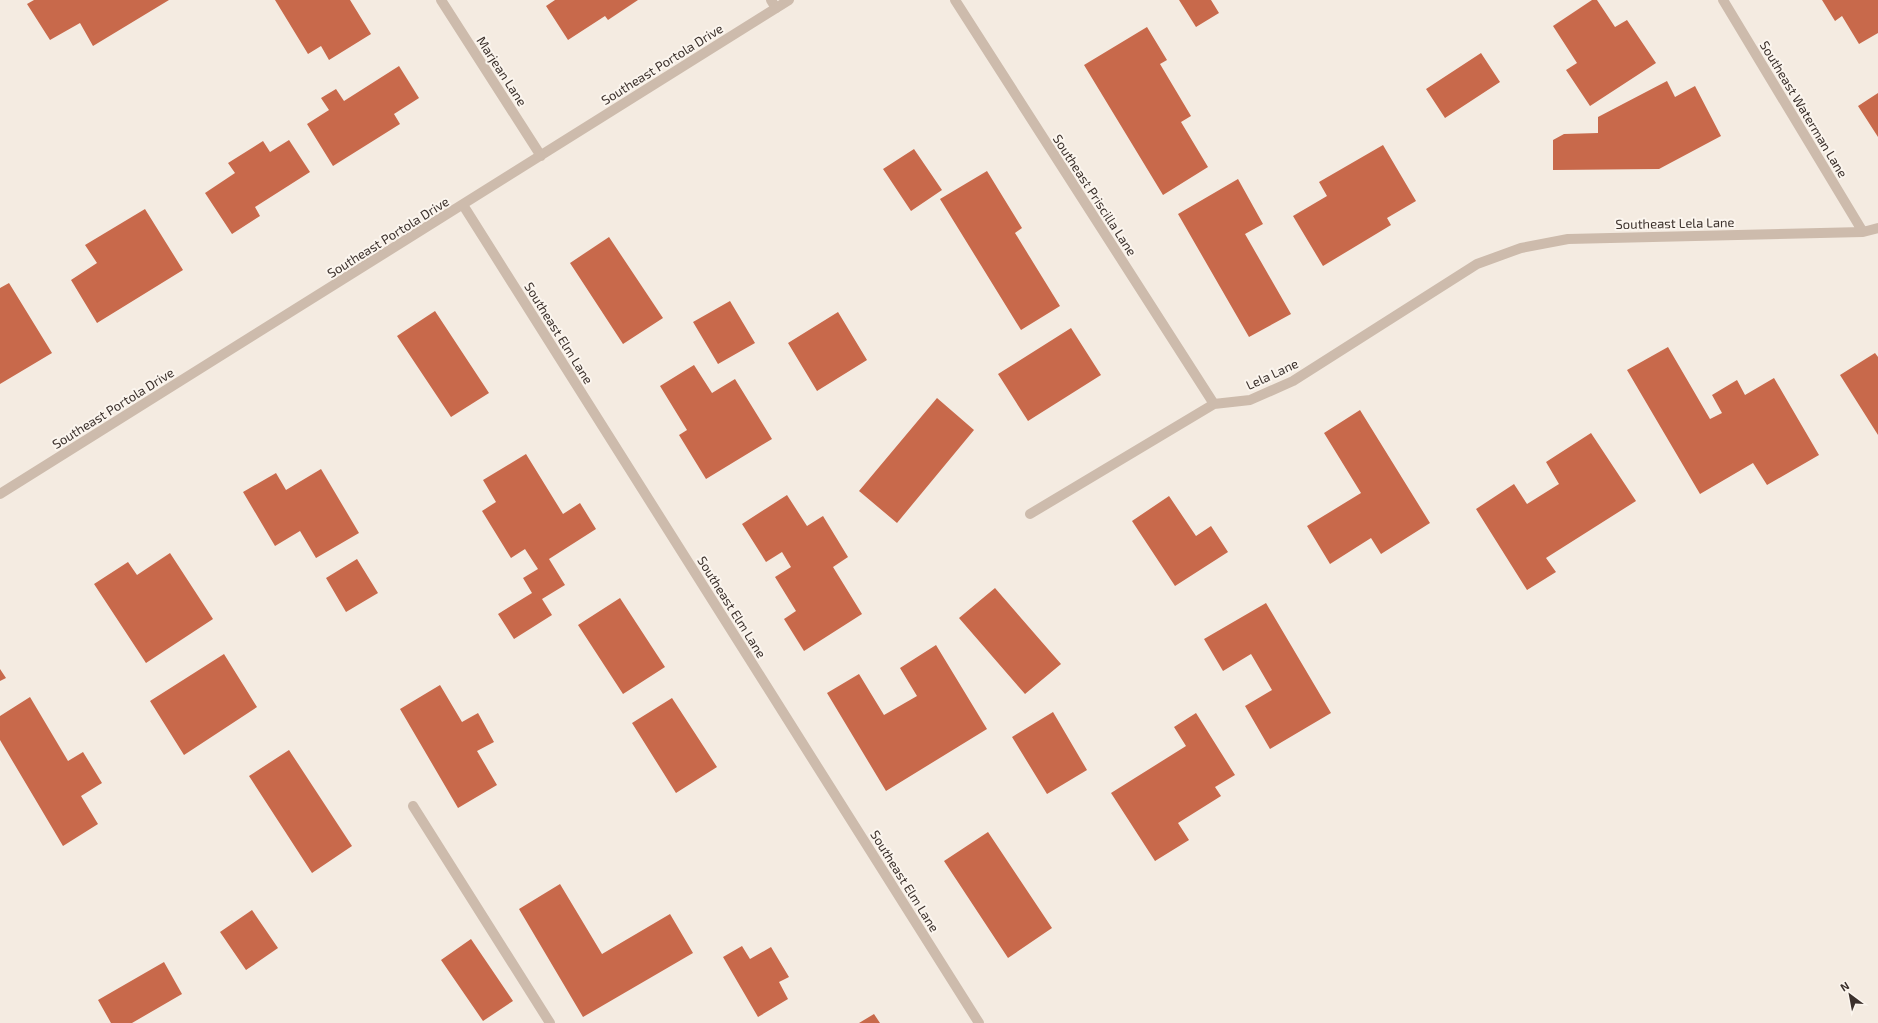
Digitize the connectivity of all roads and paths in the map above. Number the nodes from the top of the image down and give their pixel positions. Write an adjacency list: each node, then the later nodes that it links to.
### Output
1 (441, 0): 6 (street, Marjean Lane)
2 (789, 0): 5 (street, Southeast Portola Drive)
3 (955, 0): 11 (street, Southeast Priscilla Lane)
4 (1723, 0): 9 (street, Southeast Waterman Lane)
5 (774, 4): 6 (street, Southeast Portola Drive)
6 (541, 156): 7 (street, Southeast Portola Drive)
7 (464, 205): 12 (street, Southeast Portola Drive); 16 (street, Southeast Elm Lane)
8 (1878, 228): 9 (street, Southeast Lela Lane)
9 (1864, 232): 10 (street, Southeast Lela Lane)
10 (1477, 264): 11 (street, Lela Lane)
11 (1214, 404): 13 (street, Lela Lane)
12 (0, 494)
13 (1030, 514)
14 (413, 806): 15 (street)
15 (550, 1023)
16 (979, 1023)

